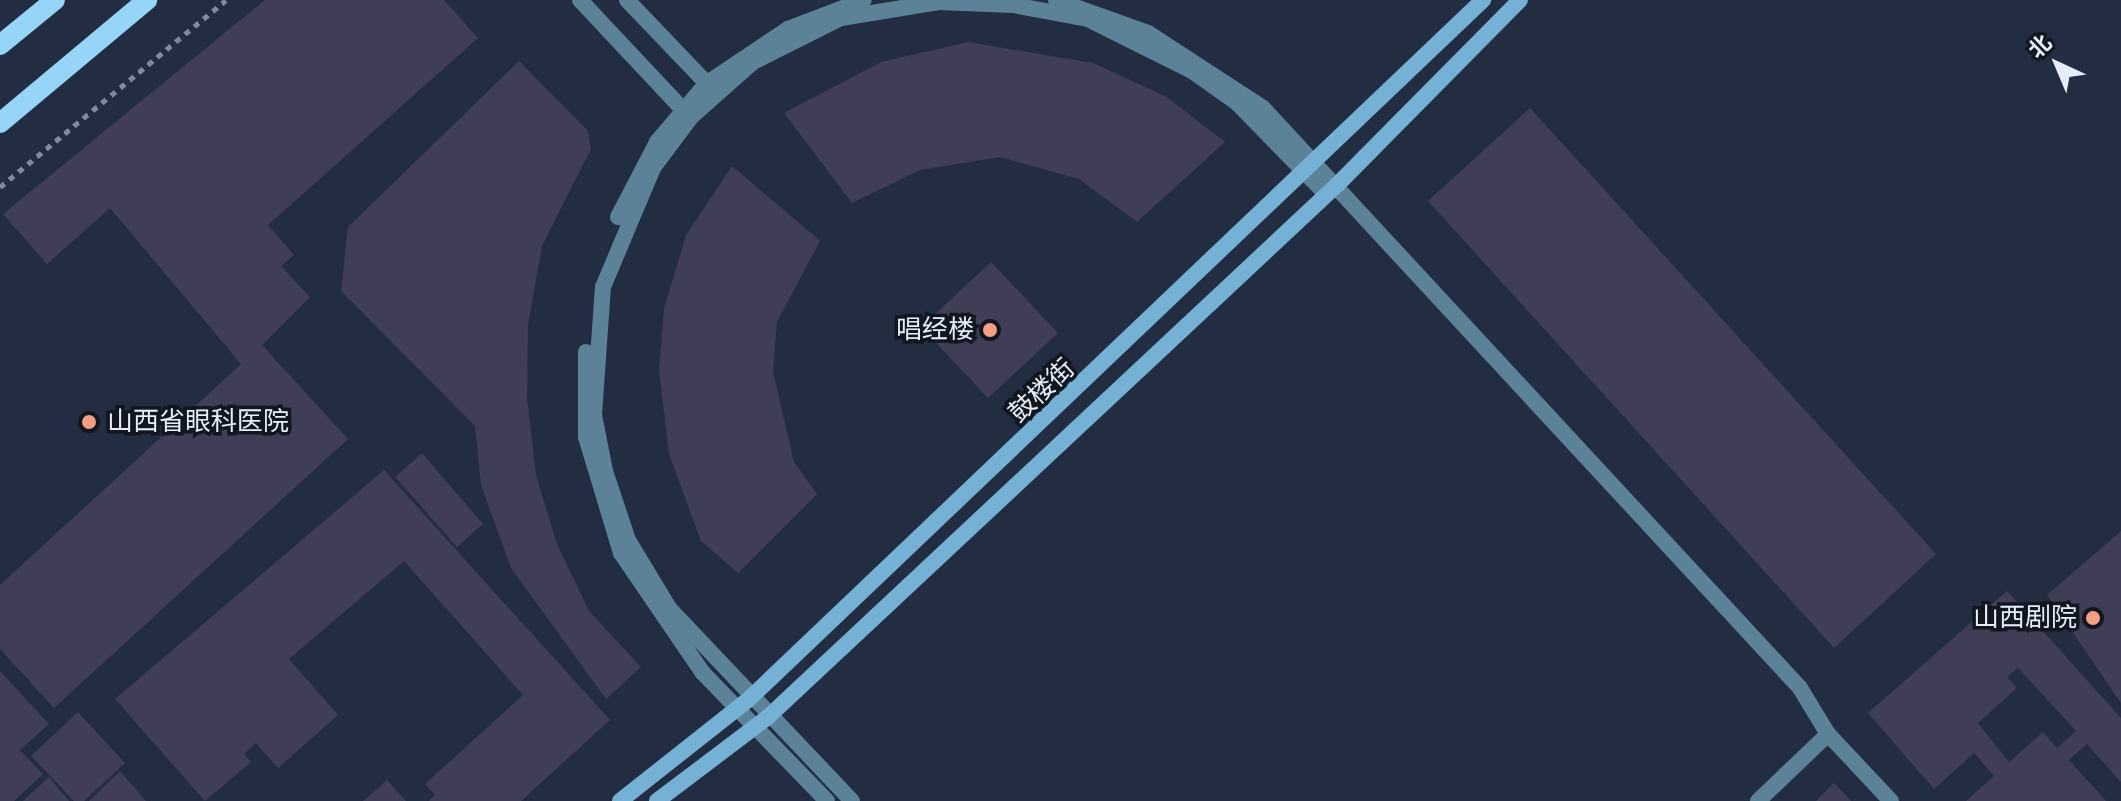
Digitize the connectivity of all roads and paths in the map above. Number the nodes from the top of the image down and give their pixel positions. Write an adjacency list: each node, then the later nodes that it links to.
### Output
1 (55, 0): 10 (main road)
2 (147, 0): 13 (main road)
3 (226, 0): 15 (path)
4 (580, 0): 12 (street)
5 (627, 0): 11 (street)
6 (864, 0): 11 (street)
7 (1056, 0): 14 (street)
8 (1483, 0): 14 (street, 鼓楼街)
9 (1520, 0): 16 (street, 鼓楼街)
10 (0, 45)
11 (711, 88): 12 (street); 14 (street)
12 (686, 113): 17 (street); 18 (street)
13 (0, 123)
14 (1312, 169): 16 (street); 17 (street, 鼓楼街)
15 (0, 187)
16 (1332, 189): 19 (street, 鼓楼街); 21 (street)
17 (749, 699): 18 (street, 鼓楼街); 19 (street)
18 (735, 710): 20 (street); 22 (street, 鼓楼街)
19 (768, 717): 20 (street, 鼓楼街); 25 (street)
20 (753, 729): 23 (street, 鼓楼街); 24 (street)
21 (1828, 734): 26 (street); 27 (street)
22 (620, 801)
23 (657, 801)
24 (827, 801)
25 (852, 801)
26 (1758, 801)
27 (1891, 801)

